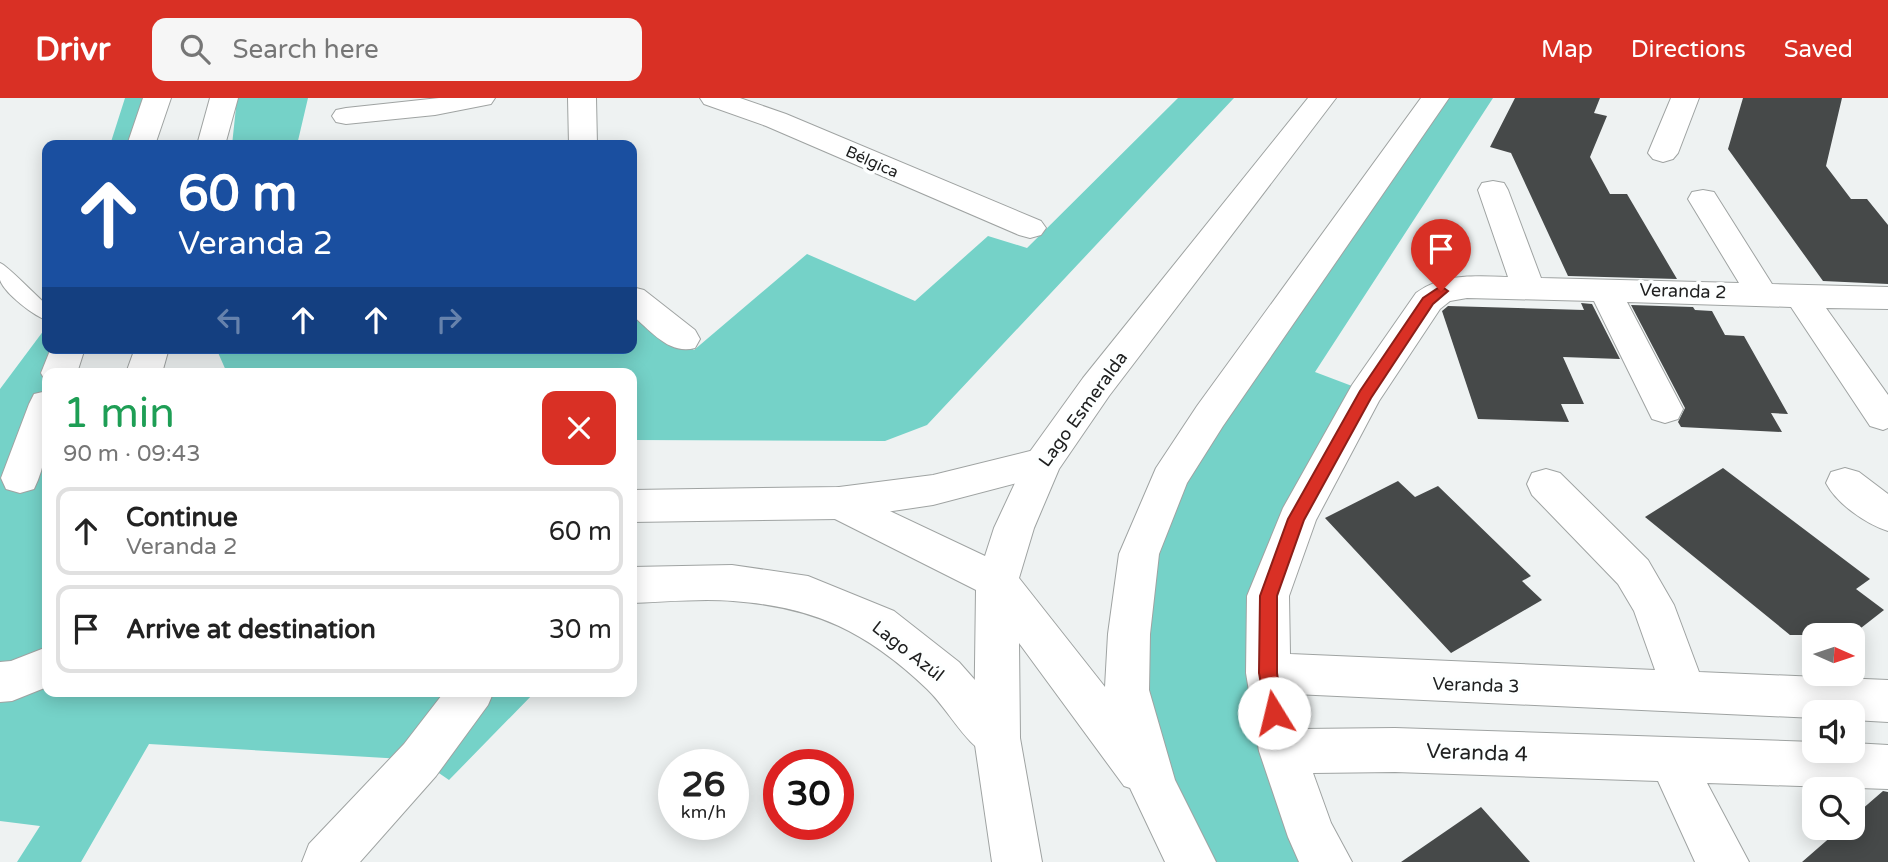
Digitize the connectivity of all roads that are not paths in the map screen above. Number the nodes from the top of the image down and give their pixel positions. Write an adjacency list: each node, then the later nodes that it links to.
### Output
1 (157, 98): 10 (street)
2 (224, 98): 11 (street)
3 (481, 98): 9 (street)
4 (582, 98): 12 (street)
5 (714, 98): 16 (street, Bélgica)
6 (1322, 98): 29 (street, Lago Esmeralda)
7 (1435, 98): 48 (street)
8 (1685, 98): 13 (street)
9 (346, 116)
10 (143, 140)
11 (212, 140)
12 (583, 140)
13 (1663, 153)
14 (1493, 190): 18 (street)
15 (1703, 199): 20 (street, Veranda 2)
16 (1030, 228)
17 (0, 269): 24 (lane)
18 (1528, 287): 19 (street, Veranda 2); 39 (street, Veranda 2)
19 (1604, 289): 20 (street, Veranda 2); 26 (street, Veranda 2)
20 (1762, 294): 21 (street, Veranda 2)
21 (1800, 295): 22 (street, Veranda 2); 27 (street)
22 (1888, 298)
23 (637, 302): 25 (street)
24 (42, 310)
25 (682, 339)
26 (1665, 409)
27 (1883, 416)
28 (42, 419): 30 (street)
29 (1042, 463): 33 (street); 36 (street, Lago Esmeralda)
30 (22, 479)
31 (1546, 484): 41 (street)
32 (1845, 484): 35 (street)
33 (839, 503): 34 (street); 36 (street)
34 (637, 506)
35 (1888, 515)
36 (997, 581): 44 (street, Lago Esmeralda); 48 (street)
37 (637, 585): 44 (street, Lago Azúl)
38 (42, 669): 40 (street)
39 (1268, 673): 41 (street, Veranda 3); 45 (street)
40 (0, 682)
41 (1685, 693): 43 (street, Veranda 3)
42 (467, 697): 49 (street)
43 (1888, 701)
44 (997, 738): 50 (street, Lago Esmeralda)
45 (1282, 751): 46 (street, Veranda 4); 52 (street)
46 (1672, 761): 47 (street, Veranda 4); 53 (street)
47 (1888, 767)
48 (1153, 786): 51 (street)
49 (327, 862)
50 (1017, 862)
51 (1191, 862)
52 (1327, 862)
53 (1724, 862)

